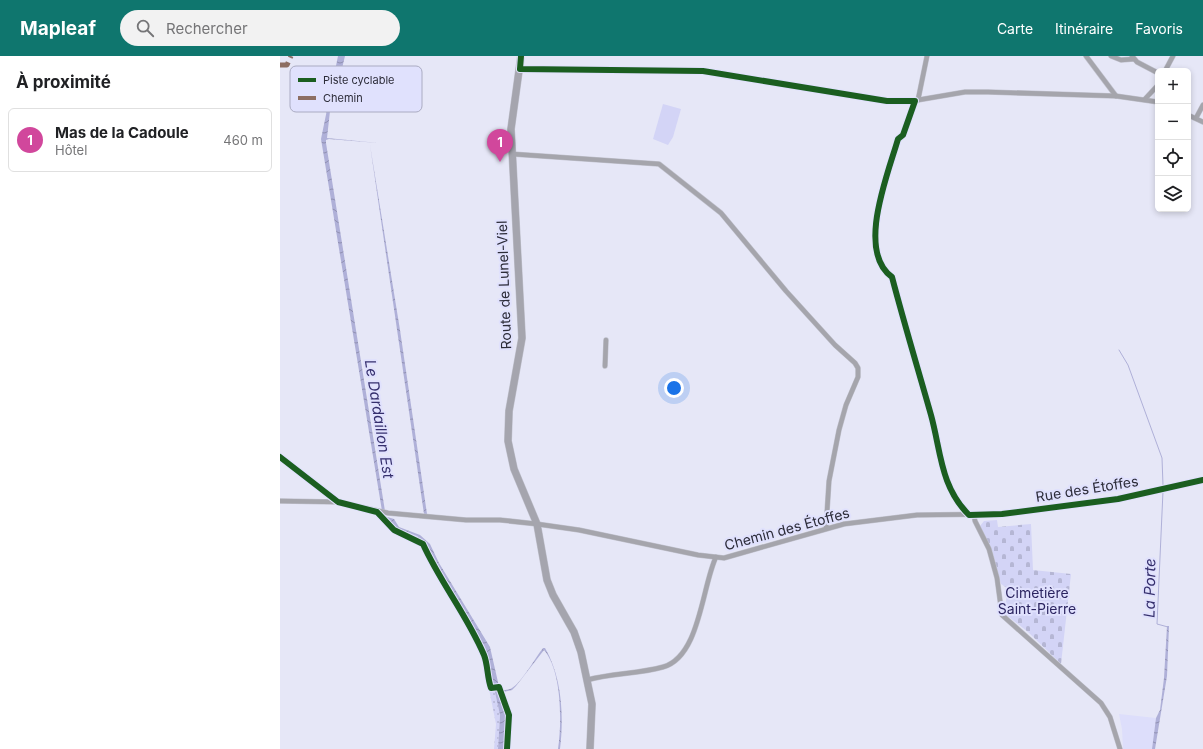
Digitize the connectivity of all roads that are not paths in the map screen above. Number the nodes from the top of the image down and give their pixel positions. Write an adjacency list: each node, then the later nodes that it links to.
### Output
1 (521, 56): 8 (street, Route de Lunel-Viel)
2 (927, 56): 13 (street)
3 (1086, 56): 11 (street)
4 (1111, 56): 6 (street)
5 (1173, 56): 7 (street)
6 (1133, 58): 9 (street)
7 (1167, 68)
8 (520, 69): 13 (street); 19 (street, Route de Lunel-Viel)
9 (1155, 71)
10 (1155, 89): 12 (street)
11 (1116, 96): 12 (street); 13 (street)
12 (1145, 99): 14 (street)
13 (918, 100)
14 (1155, 102)
15 (1203, 105): 17 (street)
16 (1191, 116): 17 (street)
17 (1196, 118): 18 (street)
18 (1203, 122)
19 (512, 154): 25 (street, Route de Lunel-Viel); 26 (street)
20 (606, 340): 21 (street)
21 (605, 366)
22 (1203, 480): 24 (street, Rue des Étoffes)
23 (280, 501): 25 (street, Chemin des Étoffes)
24 (974, 515): 26 (street, Chemin des Étoffes); 30 (street)
25 (537, 524): 27 (street, Chemin des Étoffes); 28 (street, Route de Lunel-Viel)
26 (826, 528): 27 (street, Chemin des Étoffes)
27 (716, 558): 28 (street)
28 (587, 680): 29 (street, Route de Lunel-Viel)
29 (590, 749)
30 (1120, 749)

